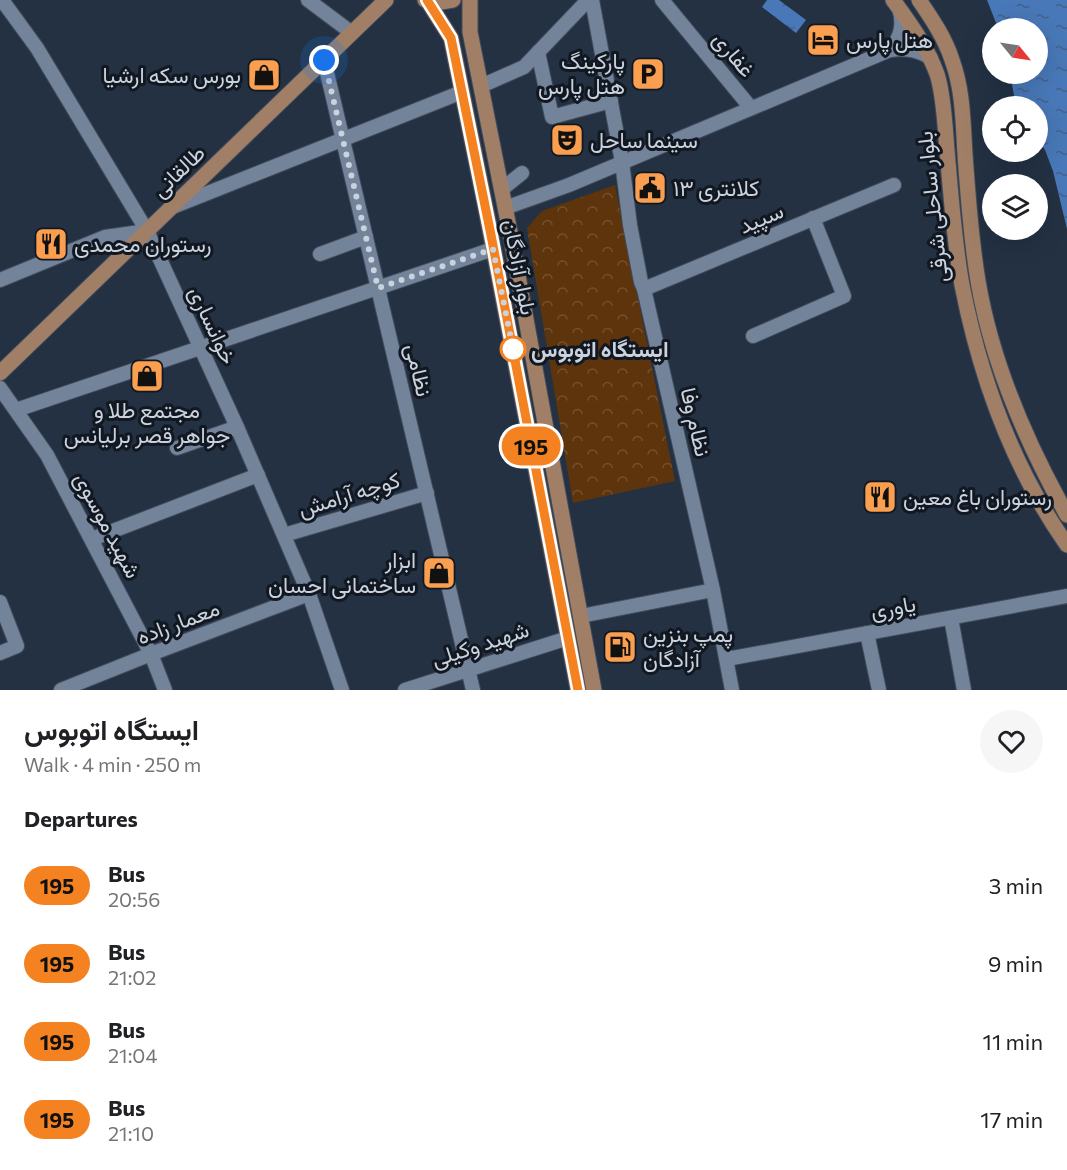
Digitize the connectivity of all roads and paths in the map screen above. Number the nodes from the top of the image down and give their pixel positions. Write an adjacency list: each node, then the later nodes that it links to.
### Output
1 (2, 0): 29 (street, خوانساری)
2 (308, 0): 12 (street)
3 (386, 0): 12 (main road, طالقانی)
4 (426, 0): 5 (main road); 18 (main road, بلوار آزادگان)
5 (453, 0)
6 (470, 0): 17 (main road, بلوار آزادگان)
7 (588, 0): 14 (street)
8 (592, 0): 19 (street, نظام وفا)
9 (662, 0): 20 (street, غفاری)
10 (919, 0): 45 (main road, بلوار ساحلی شرقی)
11 (896, 4): 13 (street); 15 (main road, بلوار ساحلی شرقی)
12 (352, 33): 16 (main road, طالقانی)
13 (890, 50): 15 (street); 20 (street)
14 (538, 52): 17 (street); 19 (street)
15 (931, 58): 48 (main road, بلوار ساحلی شرقی)
16 (324, 60): 21 (street, نظامی); 26 (main road, طالقانی)
17 (481, 86): 25 (main road, بلوار آزادگان)
18 (462, 92): 21 (street); 31 (main road, بلوار آزادگان)
19 (611, 101): 22 (street, نظام وفا)
20 (751, 108): 22 (street)
21 (343, 139): 26 (street); 30 (street, نظامی)
22 (622, 162): 27 (street); 35 (street, نظام وفا)
23 (522, 173): 25 (street)
24 (894, 185): 28 (street, سپید)
25 (501, 189): 27 (main road, بلوار آزادگان)
26 (173, 207): 29 (main road, طالقانی)
27 (505, 208): 53 (main road, بلوار آزادگان)
28 (813, 218): 35 (street, سپید); 36 (street)
29 (147, 231): 33 (street); 37 (street, خوانساری); 38 (main road, طالقانی)
30 (366, 237): 32 (street); 34 (street, نظامی)
31 (493, 249): 34 (street); 56 (main road, بلوار آزادگان)
32 (320, 254)
33 (0, 280)
34 (378, 288): 37 (street); 44 (street, نظامی)
35 (644, 289): 49 (street, نظام وفا)
36 (753, 336)
37 (201, 348): 40 (street); 41 (street, خوانساری)
38 (0, 374)
39 (0, 388): 40 (street, شهید موسوی)
40 (16, 410): 47 (street, شهید موسوی)
41 (237, 427): 42 (street); 43 (street, خوانساری)
42 (177, 448)
43 (258, 475): 46 (street, خوانساری); 47 (street)
44 (427, 493): 46 (street, کوچه آرامش); 60 (street, نظامی)
45 (1067, 515)
46 (284, 535): 50 (street, خوانساری)
47 (92, 539): 58 (street, شهید موسوی)
48 (1067, 544)
49 (713, 590): 53 (street); 59 (street, نظام وفا)
50 (309, 594): 58 (street, معمار زاده); 63 (street, خوانساری)
51 (1067, 596): 54 (street, یاوری)
52 (0, 602): 57 (street)
53 (582, 616): 67 (main road, بلوار آزادگان)
54 (951, 618): 55 (street, یاوری); 70 (street)
55 (867, 633): 59 (street, یاوری); 69 (street)
56 (568, 638): 60 (street, شهید وکیلی); 66 (main road, بلوار آزادگان)
57 (0, 653)
58 (152, 654): 61 (street, معمار زاده); 62 (street, شهید موسوی)
59 (727, 659): 68 (street, نظام وفا)
60 (469, 670): 64 (street, شهید وکیلی); 65 (street, نظامی)
61 (61, 690)
62 (165, 690)
63 (342, 690)
64 (405, 690)
65 (473, 690)
66 (578, 690)
67 (594, 690)
68 (732, 690)
69 (879, 690)
70 (964, 690)

